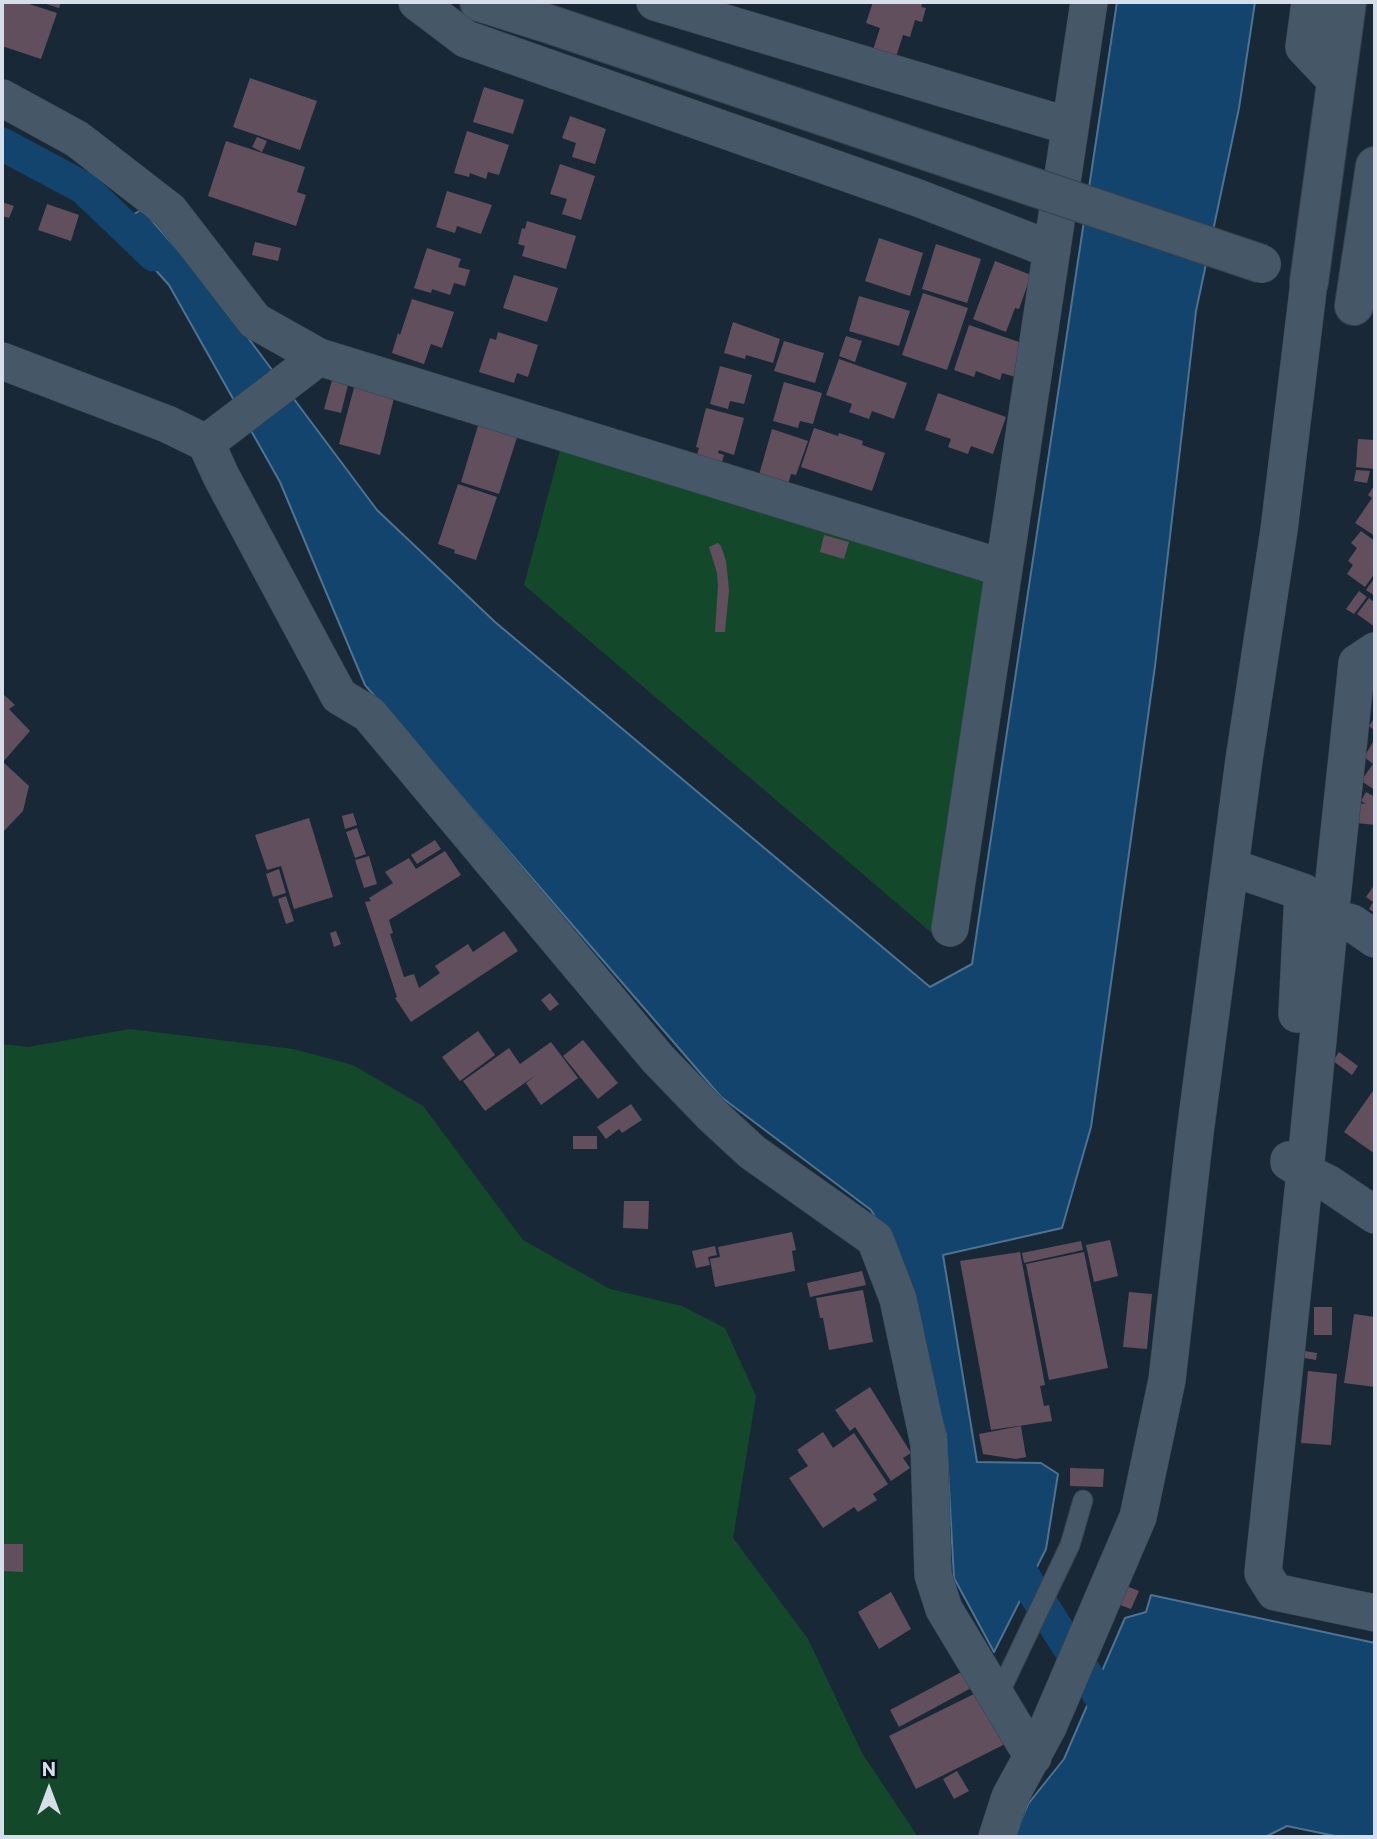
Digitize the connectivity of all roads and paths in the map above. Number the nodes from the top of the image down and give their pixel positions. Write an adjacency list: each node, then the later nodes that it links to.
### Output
1 (417, 2): 11 (street)
2 (479, 2): 12 (street, bridge)
3 (655, 2): 9 (street)
4 (1089, 2): 9 (street)
5 (1310, 2): 7 (street)
6 (1347, 2): 7 (street)
7 (1336, 80): 12 (street)
8 (2, 98): 14 (street)
9 (1069, 126): 11 (street)
10 (1375, 166): 13 (street)
11 (1052, 250): 17 (street)
12 (1309, 282): 13 (street); 19 (street)
13 (1365, 313)
14 (319, 358): 16 (street); 17 (street)
15 (2, 361): 16 (street)
16 (206, 443): 27 (street)
17 (1003, 568): 21 (street)
18 (1375, 651): 20 (street)
19 (1230, 867): 23 (street); 28 (street)
20 (1330, 917): 22 (street); 23 (street)
21 (950, 928)
22 (1375, 939)
23 (1305, 1172): 24 (street); 26 (street)
24 (1375, 1215)
25 (1083, 1500): 27 (lane)
26 (1375, 1613)
27 (1003, 1686): 28 (street)
28 (1040, 1742): 29 (street)
29 (997, 1837)

